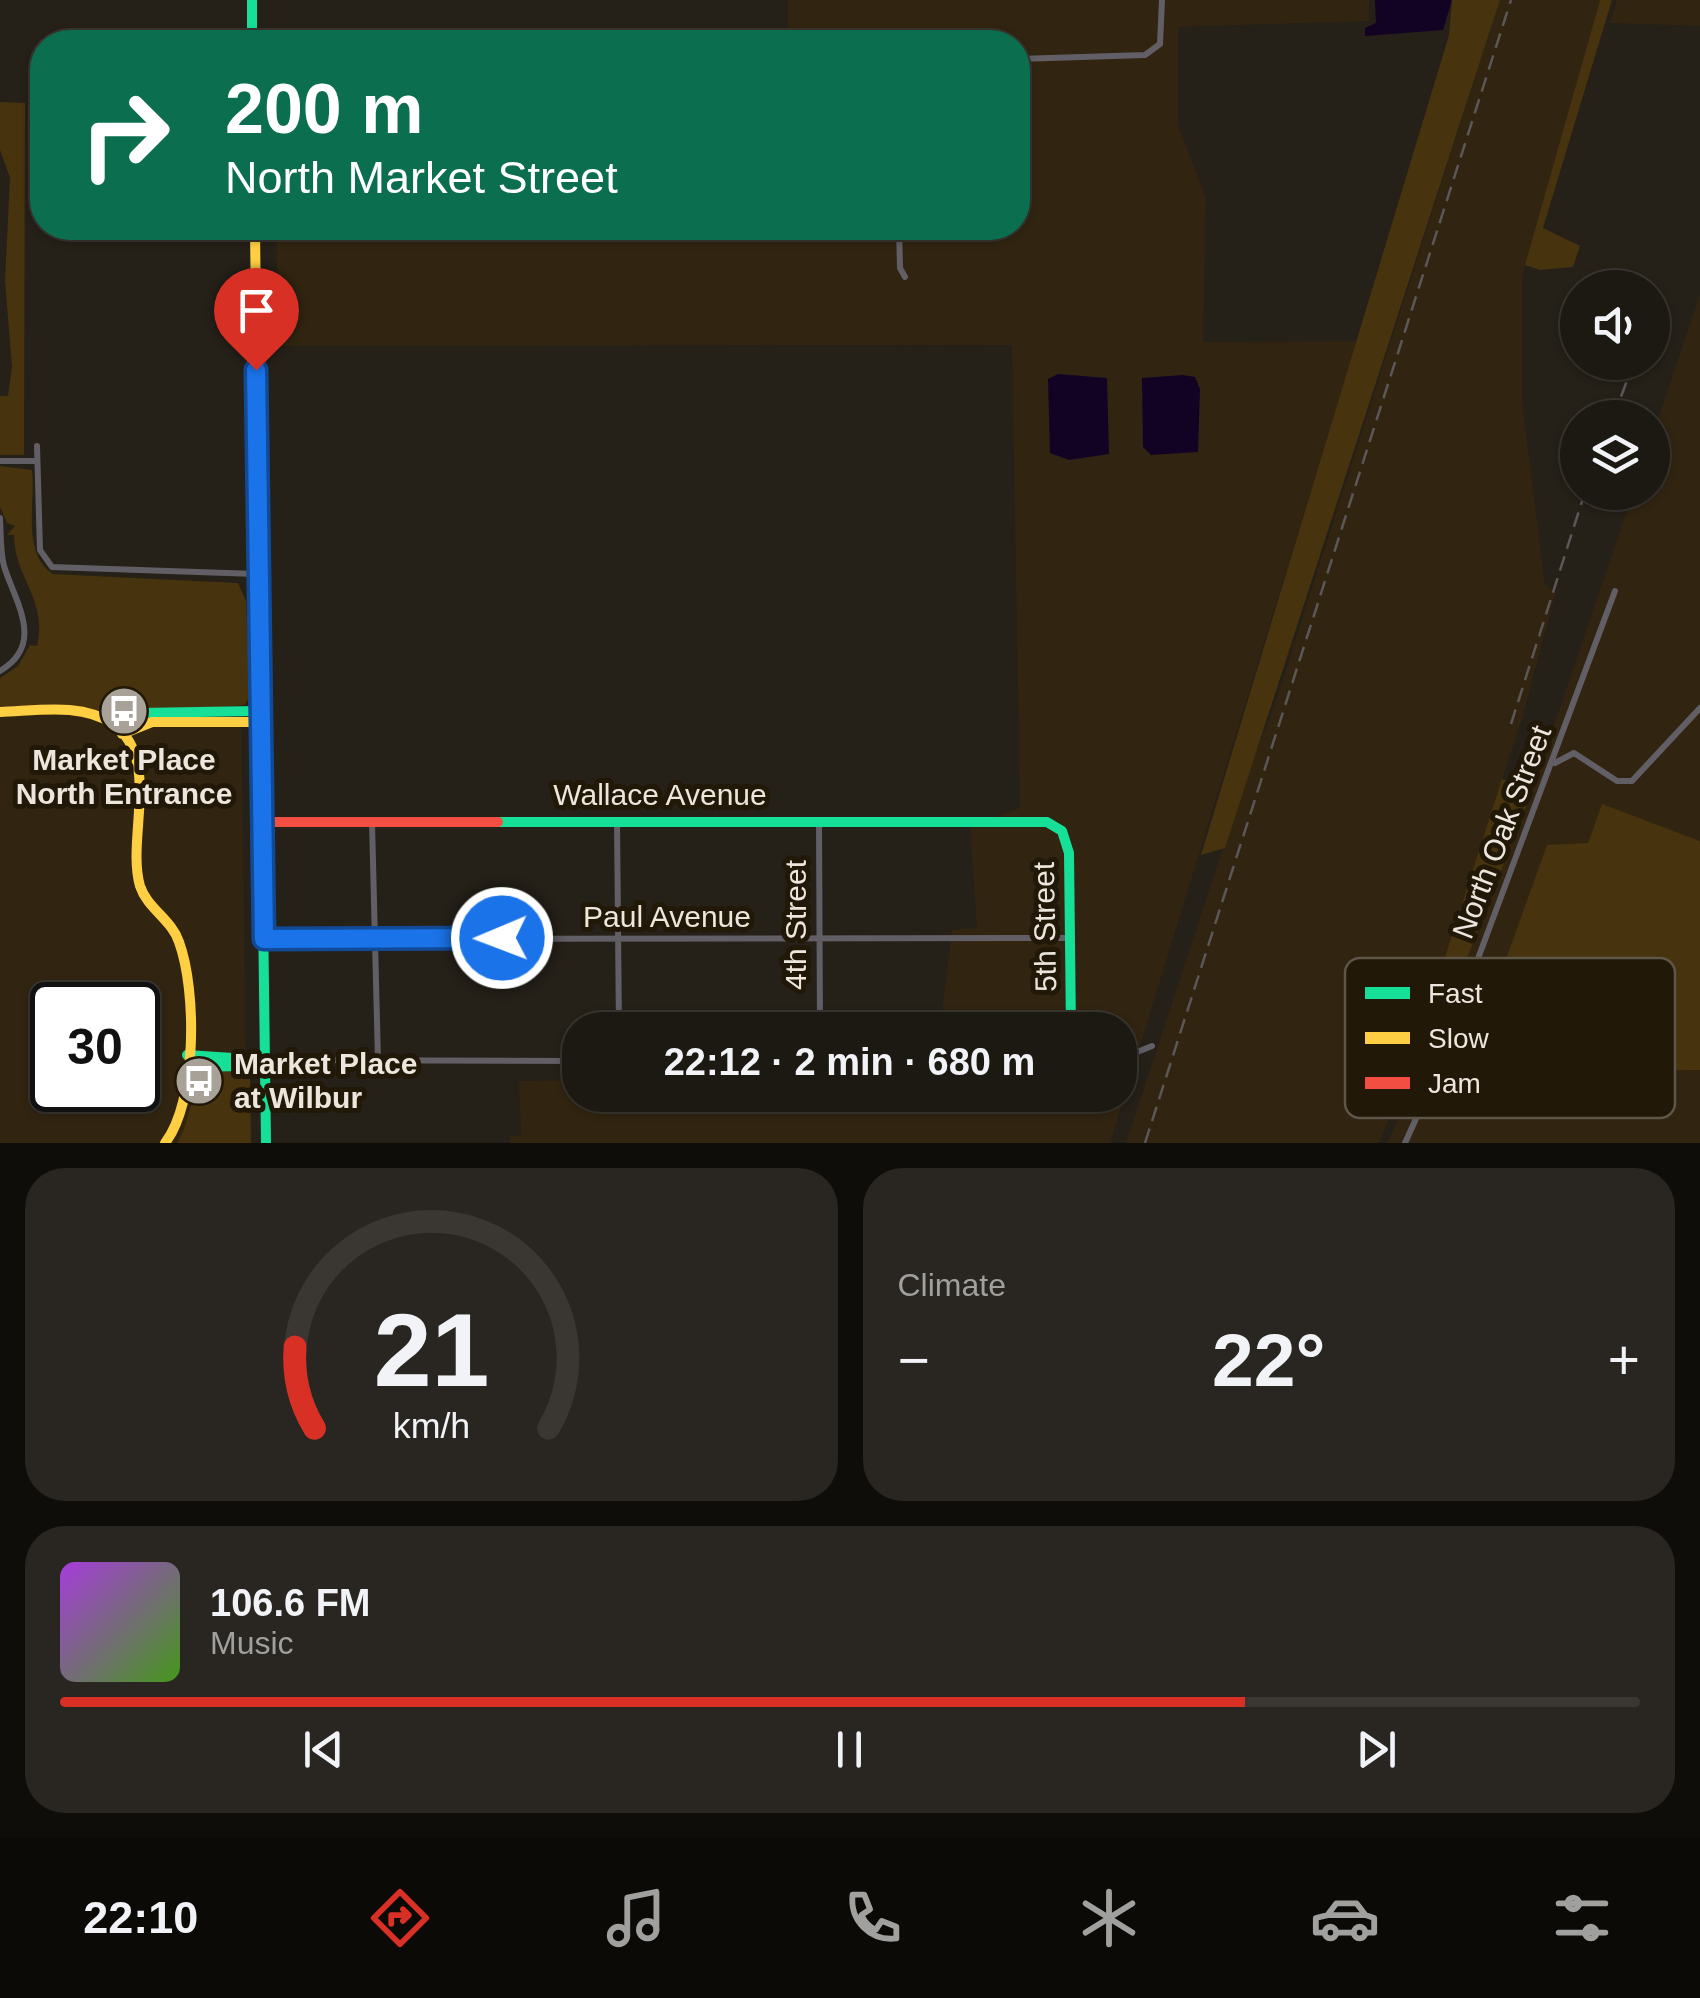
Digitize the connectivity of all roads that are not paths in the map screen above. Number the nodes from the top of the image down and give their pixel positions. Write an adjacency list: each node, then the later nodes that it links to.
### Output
1 (252, 0): 3 (street)
2 (1162, 0): 4 (street)
3 (252, 30)
4 (1030, 59)
5 (254, 240): 12 (street)
6 (899, 240): 7 (street)
7 (905, 277)
8 (36, 446): 10 (street)
9 (0, 461): 10 (street)
10 (37, 461): 12 (street)
11 (0, 518): 14 (street)
12 (258, 574): 17 (street)
13 (1615, 591): 19 (street, North Oak Street)
14 (0, 671)
15 (1700, 708): 19 (street)
16 (0, 712): 18 (street)
17 (260, 716): 18 (street); 23 (street)
18 (118, 729): 37 (street)
19 (1554, 763): 30 (street, North Oak Street)
20 (819, 819): 22 (street, Wallace Avenue); 24 (street, Wallace Avenue); 29 (street, 4th Street)
21 (372, 820): 22 (street, Wallace Avenue); 23 (street, Wallace Avenue); 25 (street)
22 (617, 820): 28 (street)
23 (262, 822): 27 (street)
24 (1058, 827): 26 (street, 5th Street)
25 (374, 938): 27 (street, Paul Avenue); 28 (street, Paul Avenue); 38 (street)
26 (1070, 938): 29 (street, Paul Avenue); 33 (street, 5th Street)
27 (264, 939): 36 (street)
28 (617, 939): 29 (street, Paul Avenue); 31 (street)
29 (818, 940): 32 (street, 4th Street)
30 (1480, 958)
31 (618, 1012)
32 (820, 1012)
33 (1072, 1012)
34 (1152, 1046): 35 (street)
35 (1137, 1052)
36 (265, 1060): 37 (street); 38 (street); 42 (street)
37 (187, 1061): 41 (street)
38 (378, 1061): 39 (street)
39 (562, 1061)
40 (1416, 1118): 43 (street, North Oak Street)
41 (165, 1143)
42 (266, 1143)
43 (1404, 1143)

